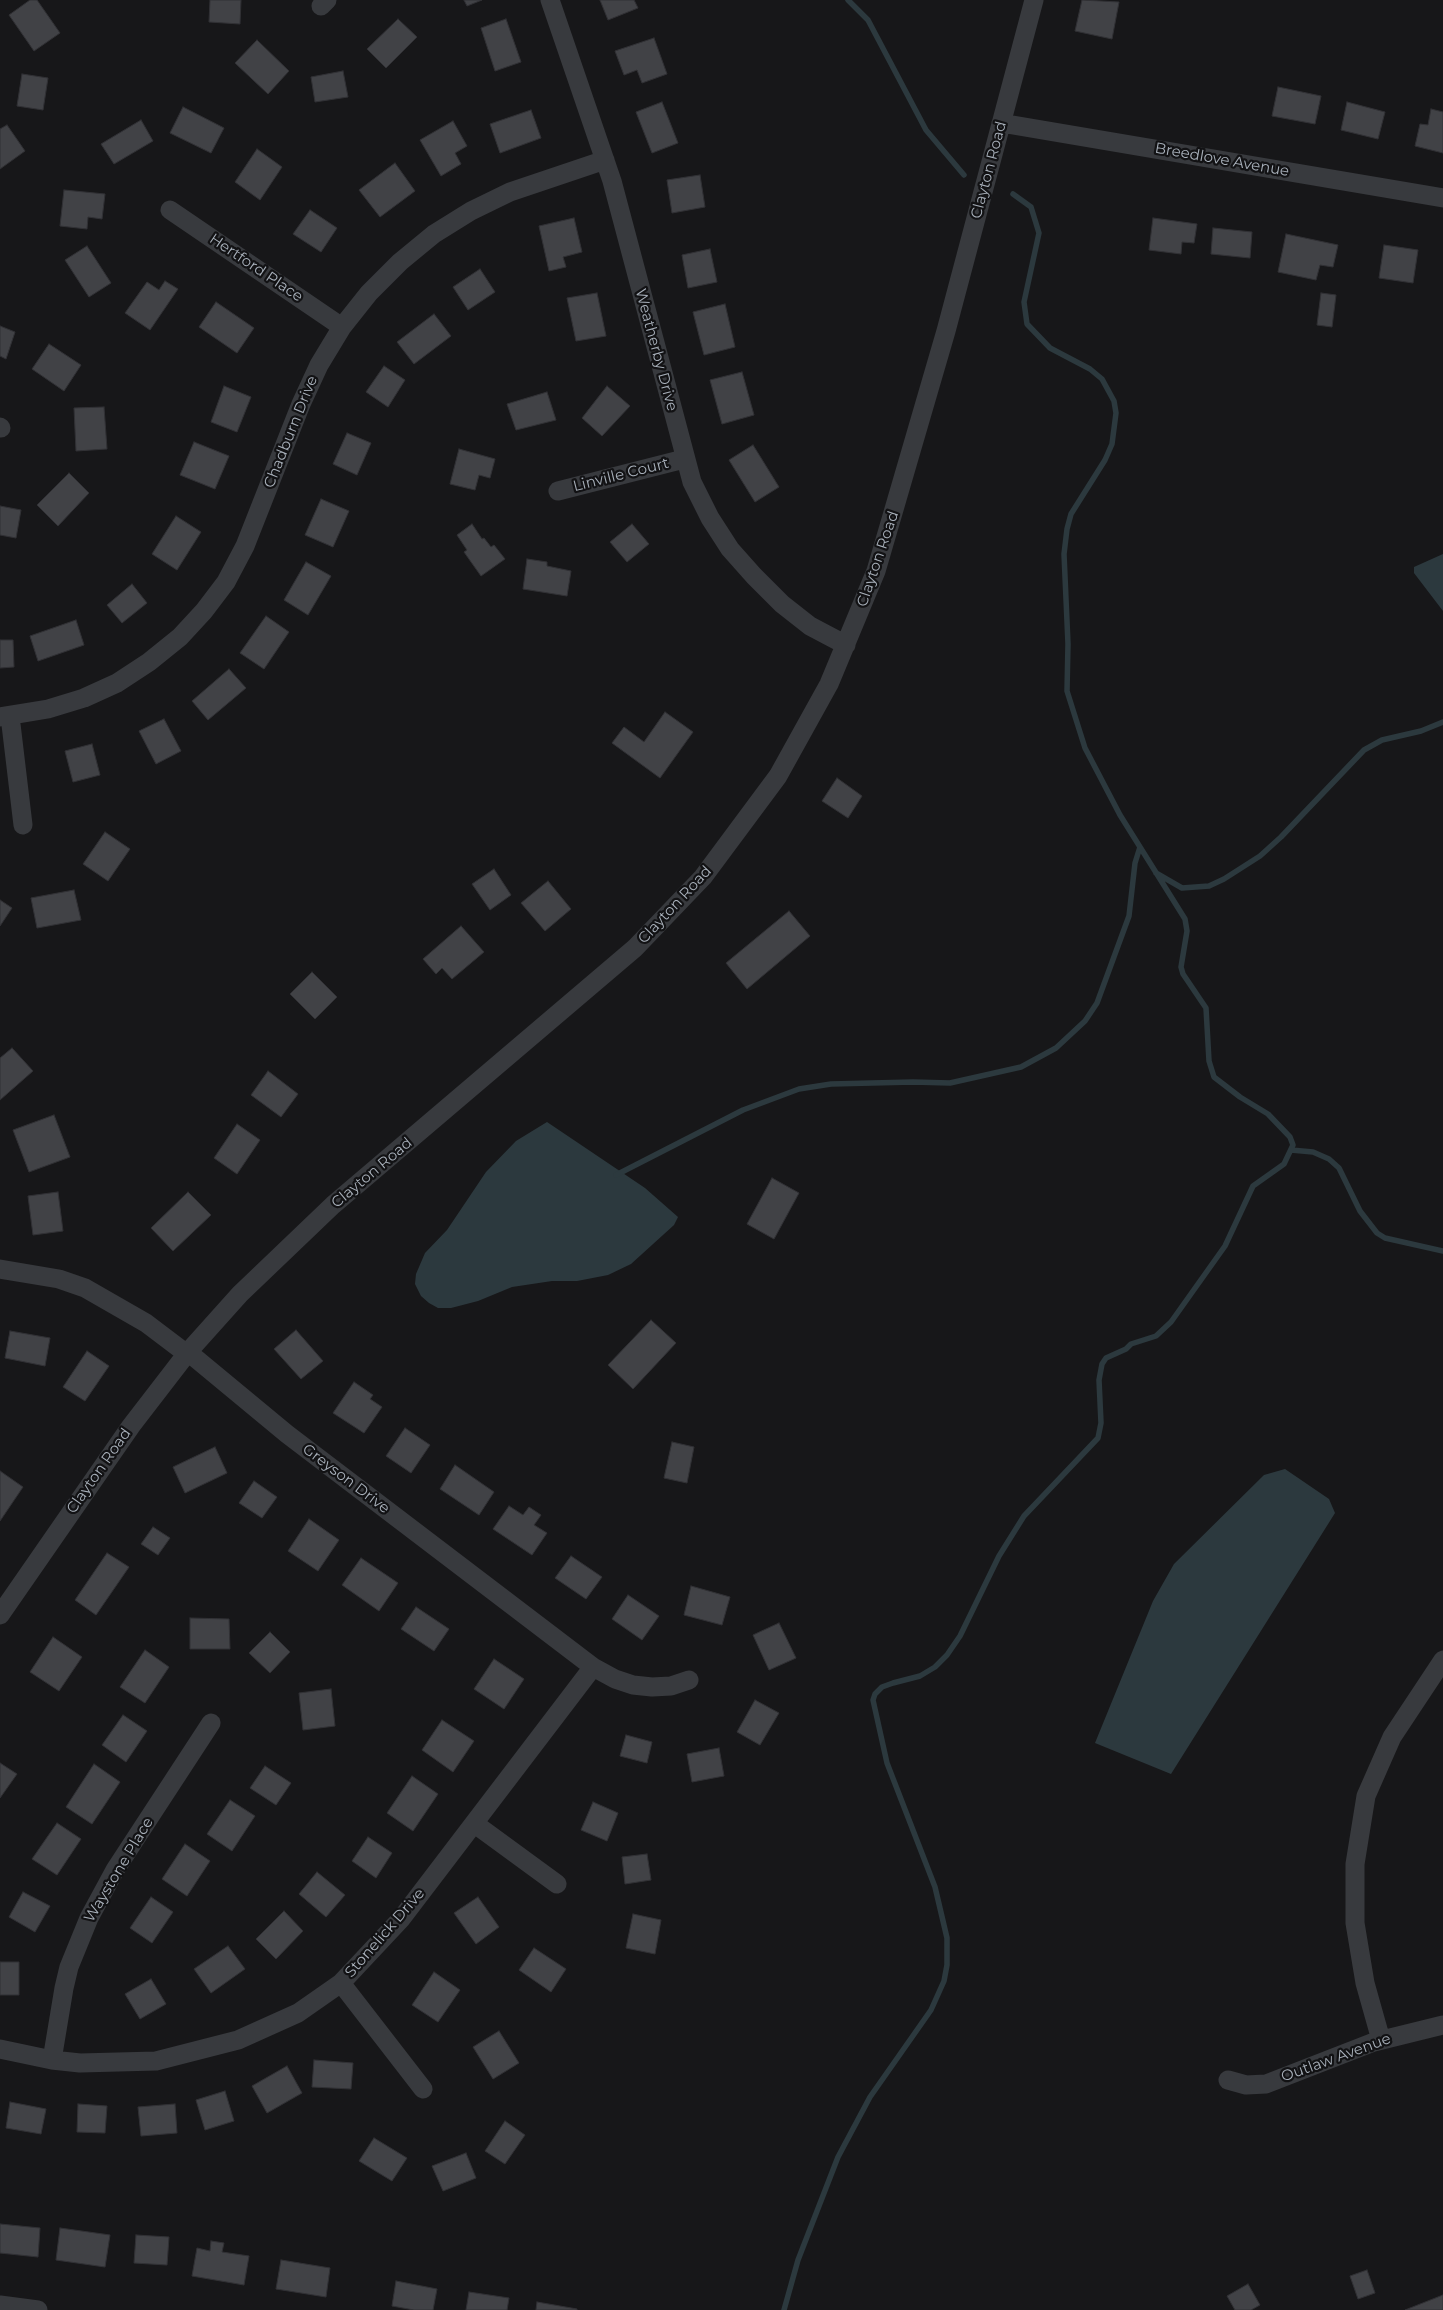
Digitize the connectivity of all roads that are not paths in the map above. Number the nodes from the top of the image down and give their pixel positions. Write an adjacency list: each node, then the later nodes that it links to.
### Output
1 (550, 0): 4 (street, Weatherby Drive)
2 (1034, 0): 3 (street, Clayton Road)
3 (1001, 123): 5 (street, Breedlove Avenue); 10 (street, Clayton Road)
4 (605, 160): 7 (street, Chadburn Drive); 8 (street, Weatherby Drive)
5 (1443, 198)
6 (170, 210): 7 (street, Hertford Place)
7 (342, 327): 11 (street, Chadburn Drive)
8 (684, 459): 9 (street, Linville Court); 10 (street, Weatherby Drive)
9 (558, 491)
10 (846, 644): 14 (street, Clayton Road)
11 (5, 717): 12 (street)
12 (23, 825)
13 (0, 1270): 14 (street, Greyson Drive)
14 (188, 1352): 15 (street, Clayton Road); 17 (street, Greyson Drive)
15 (0, 1616)
16 (1443, 1660): 24 (street)
17 (593, 1667): 18 (street, Greyson Drive); 20 (street, Stonelick Drive)
18 (689, 1680)
19 (211, 1723): 26 (street, Waystone Place)
20 (475, 1824): 21 (street); 22 (street, Stonelick Drive)
21 (557, 1884)
22 (341, 1983): 26 (street, Stonelick Drive); 28 (street)
23 (1443, 2025): 24 (street, Outlaw Avenue)
24 (1381, 2040): 27 (street, Outlaw Avenue)
25 (0, 2049): 26 (street, Stonelick Drive)
26 (52, 2060)
27 (1228, 2080)
28 (423, 2089)
29 (0, 2305): 30 (street)
30 (38, 2310)

